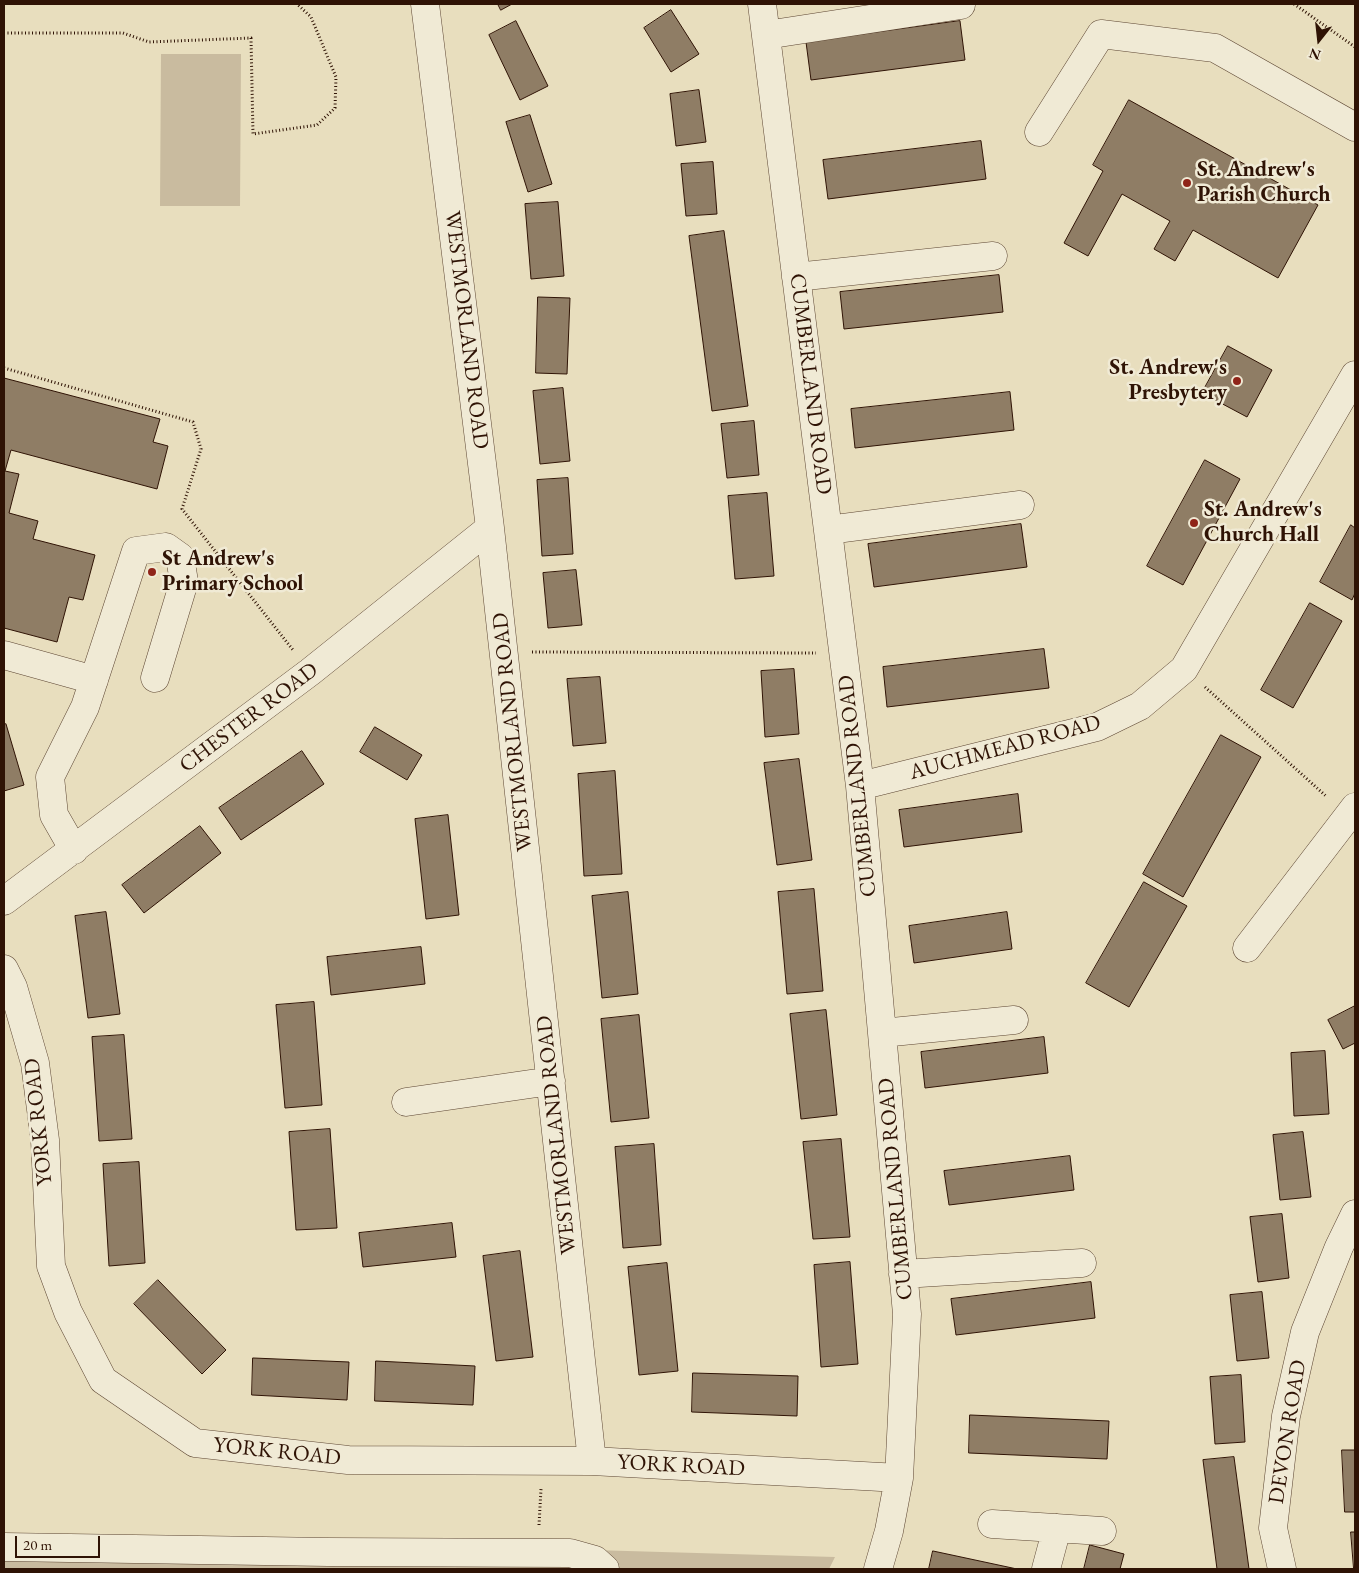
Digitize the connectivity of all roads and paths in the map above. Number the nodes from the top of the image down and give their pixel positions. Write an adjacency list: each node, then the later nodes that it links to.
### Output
1 (298, 4): 6 (path)
2 (425, 4): 17 (street, WESTMORLAND ROAD)
3 (762, 4): 7 (street, CUMBERLAND ROAD)
4 (1294, 4): 8 (path)
5 (961, 5): 7 (street)
6 (4, 33)
7 (766, 35): 12 (street, CUMBERLAND ROAD)
8 (1355, 47)
9 (1355, 127): 10 (street)
10 (1039, 132)
11 (993, 256): 12 (street)
12 (796, 277): 18 (street, CUMBERLAND ROAD)
13 (4, 368): 23 (path)
14 (1355, 375): 15 (street, AUCHMEAD ROAD)
15 (1348, 402): 22 (street, AUCHMEAD ROAD)
16 (1020, 505): 18 (street)
17 (490, 528): 19 (street, WESTMORLAND ROAD); 23 (street, CHESTER ROAD)
18 (828, 530): 20 (street, CUMBERLAND ROAD)
19 (504, 652): 20 (path); 34 (street, WESTMORLAND ROAD)
20 (843, 653): 26 (street, CUMBERLAND ROAD)
21 (4, 655): 25 (street)
22 (1184, 669): 26 (street, AUCHMEAD ROAD); 27 (path)
23 (310, 672): 28 (street, CHESTER ROAD)
24 (155, 678): 25 (street)
25 (94, 680): 28 (street)
26 (860, 786): 33 (street, CUMBERLAND ROAD)
27 (1352, 812): 30 (street)
28 (74, 850): 29 (street, CHESTER ROAD)
29 (4, 901)
30 (1247, 948)
31 (4, 970): 39 (street, YORK ROAD)
32 (1014, 1020): 33 (street)
33 (882, 1033): 38 (street, CUMBERLAND ROAD)
34 (551, 1081): 35 (street); 40 (street, WESTMORLAND ROAD)
35 (406, 1102)
36 (1355, 1214): 52 (street, DEVON ROAD)
37 (1082, 1263): 38 (street)
38 (904, 1274): 41 (street, CUMBERLAND ROAD)
39 (542, 1461): 40 (street, YORK ROAD); 46 (path)
40 (592, 1461): 41 (street, YORK ROAD)
41 (899, 1478): 50 (street, CUMBERLAND ROAD)
42 (992, 1524): 43 (street)
43 (1057, 1528): 44 (street); 51 (street)
44 (1102, 1530)
45 (4, 1547): 47 (street)
46 (538, 1553): 48 (street); 49 (street)
47 (98, 1559): 48 (street)
48 (329, 1561)
49 (605, 1569)
50 (878, 1569)
51 (1046, 1569)
52 (1282, 1569)

